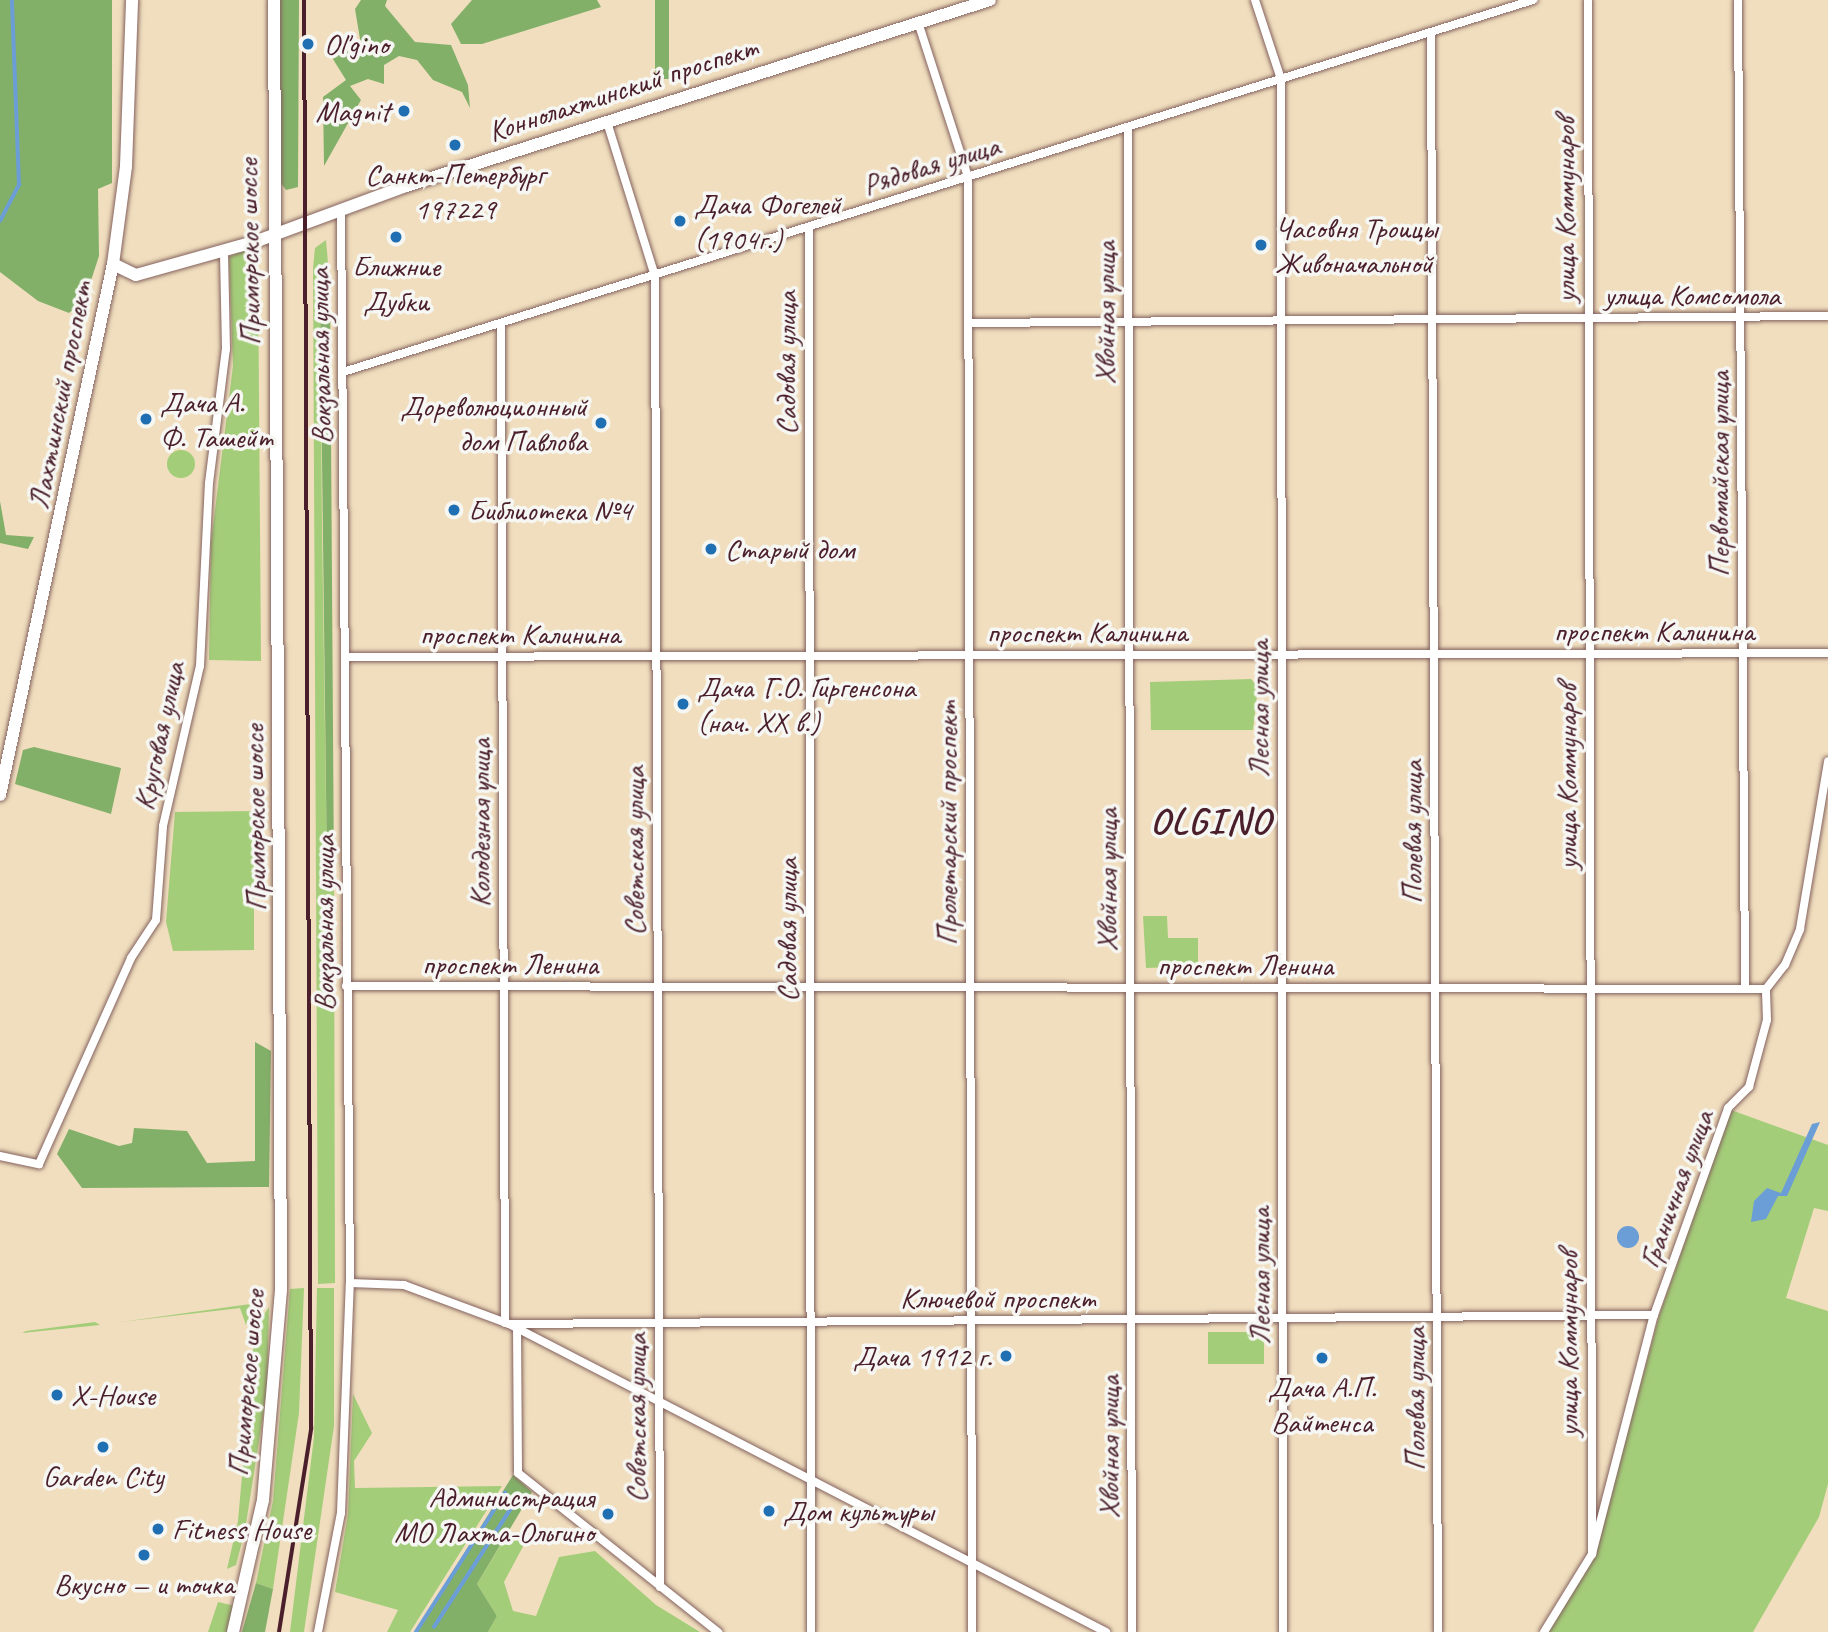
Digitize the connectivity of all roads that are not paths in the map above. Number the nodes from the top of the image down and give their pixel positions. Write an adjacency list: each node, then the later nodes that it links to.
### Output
1 (132, 0): 18 (main road, Лахтинский проспект)
2 (274, 0): 16 (main road, Приморское шоссе)
3 (990, 0): 8 (main road, Коннолахтинский проспект)
4 (1255, 0): 10 (street, Лесная улица)
5 (1533, 0): 9 (street, Рядовая улица)
6 (1588, 0): 22 (street, улица Коммунаров)
7 (1738, 0): 21 (street, Первомайская улица)
8 (918, 22): 11 (main road, Коннолахтинский проспект); 13 (street, Пролетарский проспект)
9 (1431, 32): 10 (street, Рядовая улица); 23 (street, Полевая улица)
10 (1281, 79): 12 (street, Рядовая улица); 24 (street, Лесная улица)
11 (607, 121): 14 (main road, Коннолахтинский проспект); 19 (street, Советская улица)
12 (1128, 127): 13 (street, Рядовая улица); 25 (street, Хвойная улица)
13 (968, 177): 15 (street, Рядовая улица); 26 (street, Пролетарский проспект)
14 (341, 211): 16 (main road, Коннолахтинский проспект); 28 (street, Вокзальная улица)
15 (809, 227): 19 (street, Рядовая улица); 36 (street, Садовая улица)
16 (275, 236): 17 (main road, Коннолахтинский проспект); 69 (main road, Приморское шоссе)
17 (224, 251): 18 (main road, Коннолахтинский проспект); 53 (street, Круговая улица)
18 (113, 264): 41 (main road, Лахтинский проспект)
19 (654, 276): 27 (street, Рядовая улица); 35 (street, Советская улица)
20 (1828, 316): 21 (street, улица Комсомола)
21 (1741, 317): 22 (street, улица Комсомола); 29 (street, Первомайская улица)
22 (1588, 318): 23 (street, улица Комсомола); 32 (street, улица Коммунаров)
23 (1436, 320): 24 (street, улица Комсомола); 31 (street, Полевая улица)
24 (1281, 321): 25 (street, улица Комсомола); 34 (street, Лесная улица)
25 (1128, 322): 26 (street, улица Комсомола); 33 (street, Хвойная улица)
26 (968, 323): 37 (street, Пролетарский проспект)
27 (501, 324): 28 (street, Рядовая улица); 39 (street, Колодезная улица)
28 (343, 372): 38 (street, Вокзальная улица)
29 (1743, 653): 30 (street, проспект Калинина); 32 (street, проспект Калинина); 51 (street, Первомайская улица)
30 (1828, 653)
31 (1434, 654): 32 (street, проспект Калинина); 34 (street, проспект Калинина); 49 (street, Полевая улица)
32 (1590, 654): 50 (street, улица Коммунаров)
33 (1129, 655): 34 (street, проспект Калинина); 37 (street, проспект Калинина); 47 (street, Хвойная улица)
34 (1282, 655): 48 (street, Лесная улица)
35 (656, 656): 36 (street, проспект Калинина); 39 (street, проспект Калинина); 44 (street, Советская улица)
36 (810, 656): 37 (street, проспект Калинина); 45 (street, Садовая улица)
37 (969, 656): 46 (street, Пролетарский проспект)
38 (346, 657): 39 (street, проспект Калинина); 42 (street, Вокзальная улица)
39 (502, 657): 43 (street, Колодезная улица)
40 (1828, 761): 52 (street)
41 (0, 795)
42 (346, 986): 43 (street, проспект Ленина); 54 (street, Вокзальная улица)
43 (504, 987): 44 (street, проспект Ленина); 63 (street, Колодезная улица)
44 (657, 987): 45 (street, проспект Ленина); 62 (street, Советская улица)
45 (810, 987): 46 (street, проспект Ленина); 61 (street, Садовая улица)
46 (970, 988): 47 (street, проспект Ленина); 60 (street, Пролетарский проспект)
47 (1130, 988): 48 (street, проспект Ленина); 59 (street, Хвойная улица)
48 (1282, 988): 49 (street, проспект Ленина); 58 (street, Лесная улица)
49 (1436, 988): 50 (street, проспект Ленина); 57 (street, Полевая улица)
50 (1590, 989): 51 (street, проспект Ленина); 56 (street, улица Коммунаров)
51 (1745, 989): 52 (street, проспект Ленина)
52 (1766, 989): 55 (street, Граничная улица)
53 (0, 1156)
54 (350, 1283): 63 (street, Ключевой проспект); 70 (street, Вокзальная улица)
55 (1654, 1315): 56 (street, Ключевой проспект); 66 (street, Граничная улица)
56 (1591, 1316): 57 (street, Ключевой проспект); 66 (street, улица Коммунаров)
57 (1438, 1317): 58 (street, Ключевой проспект); 77 (street, Полевая улица)
58 (1283, 1318): 59 (street, Ключевой проспект); 76 (street, Лесная улица)
59 (1131, 1319): 60 (street, Ключевой проспект); 75 (street, Хвойная улица)
60 (971, 1321): 61 (street, Ключевой проспект); 67 (street, Пролетарский проспект)
61 (810, 1322): 62 (street, Ключевой проспект); 65 (street, Садовая улица)
62 (659, 1323): 63 (street, Ключевой проспект); 64 (street, Советская улица)
63 (512, 1325): 64 (street); 68 (street, Колодезная улица)
64 (659, 1403): 65 (street); 68 (street, Советская улица)
65 (811, 1483): 67 (street); 72 (street, Садовая улица)
66 (1592, 1554): 78 (street, Граничная улица)
67 (972, 1566): 73 (street, Пролетарский проспект); 74 (street)
68 (660, 1587): 71 (street)
69 (233, 1632)
70 (318, 1632)
71 (718, 1632)
72 (811, 1632)
73 (972, 1632)
74 (1106, 1632)
75 (1132, 1632)
76 (1283, 1632)
77 (1438, 1632)
78 (1544, 1632)

